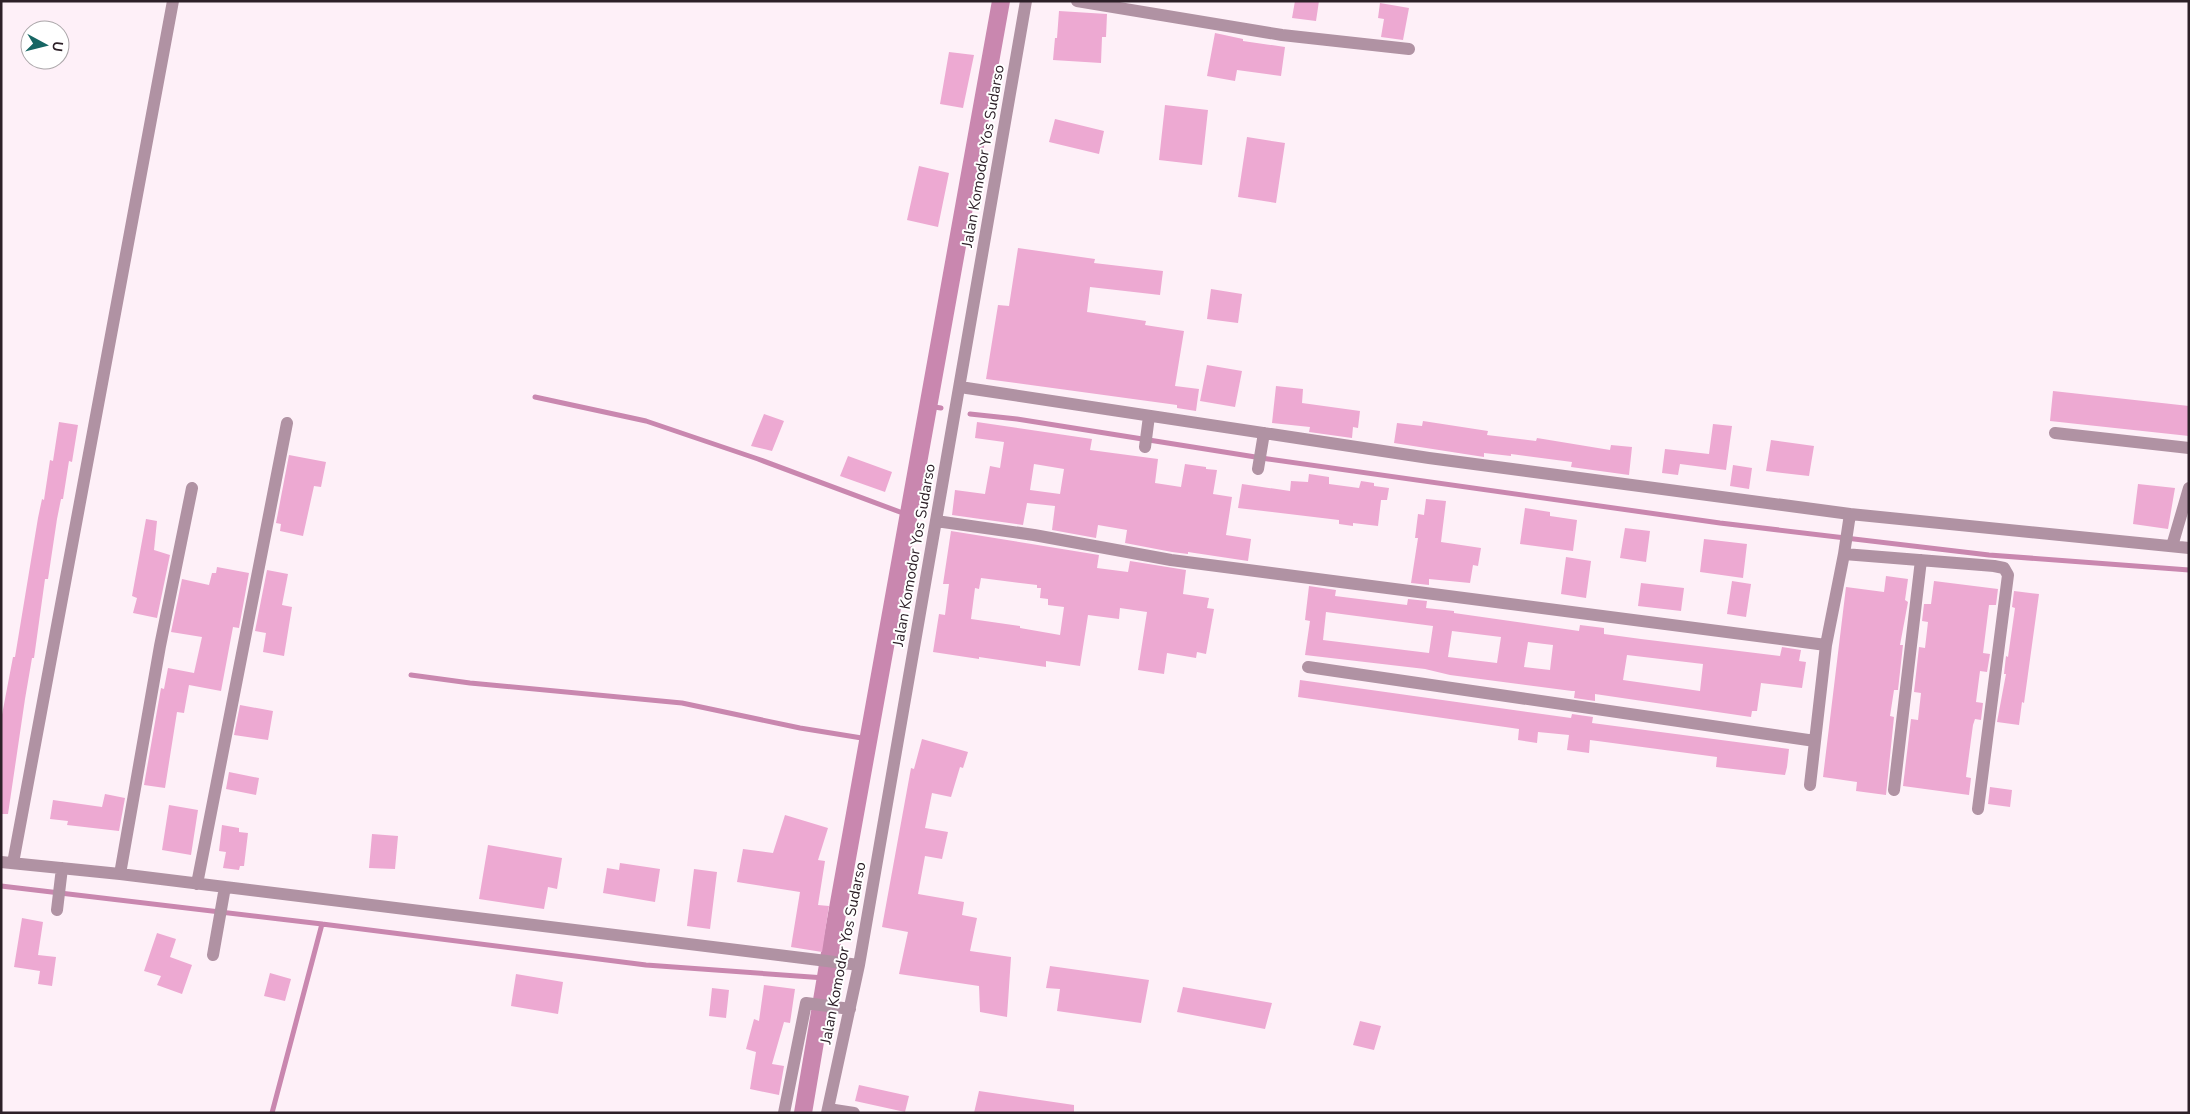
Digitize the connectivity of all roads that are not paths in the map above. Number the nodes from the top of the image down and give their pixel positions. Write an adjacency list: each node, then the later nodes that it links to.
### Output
1 (173, 1): 27 (street)
2 (1026, 1): 5 (street, Jalan Komodor Yos Sudarso)
3 (1077, 1): 4 (street)
4 (1409, 49)
5 (960, 387): 6 (street); 16 (street, Jalan Komodor Yos Sudarso)
6 (1148, 422): 8 (street); 10 (street)
7 (287, 423): 30 (street)
8 (1264, 433): 12 (street); 15 (street)
9 (2055, 433): 11 (street)
10 (1145, 447)
11 (2189, 448)
12 (1258, 469)
13 (192, 488): 29 (street)
14 (2189, 488): 17 (street)
15 (1849, 520): 17 (street); 18 (street)
16 (936, 521): 21 (street); 34 (street, Jalan Komodor Yos Sudarso)
17 (2172, 546): 19 (street)
18 (1845, 548): 20 (street); 21 (street)
19 (2189, 548)
20 (1921, 560): 25 (street); 26 (street)
21 (1826, 645): 23 (street)
22 (1308, 668): 23 (street)
23 (1815, 741): 24 (street)
24 (1810, 785)
25 (1894, 790)
26 (1978, 809)
27 (7, 862): 28 (street)
28 (62, 868): 29 (street); 32 (street)
29 (120, 874): 30 (street)
30 (197, 884): 31 (street)
31 (225, 887): 33 (street); 34 (street)
32 (57, 907)
33 (213, 955)
34 (853, 964): 35 (street, Jalan Komodor Yos Sudarso)
35 (850, 1009): 36 (street, Jalan Komodor Yos Sudarso); 37 (street)
36 (828, 1111): 38 (street)
37 (784, 1113)
38 (854, 1113)

